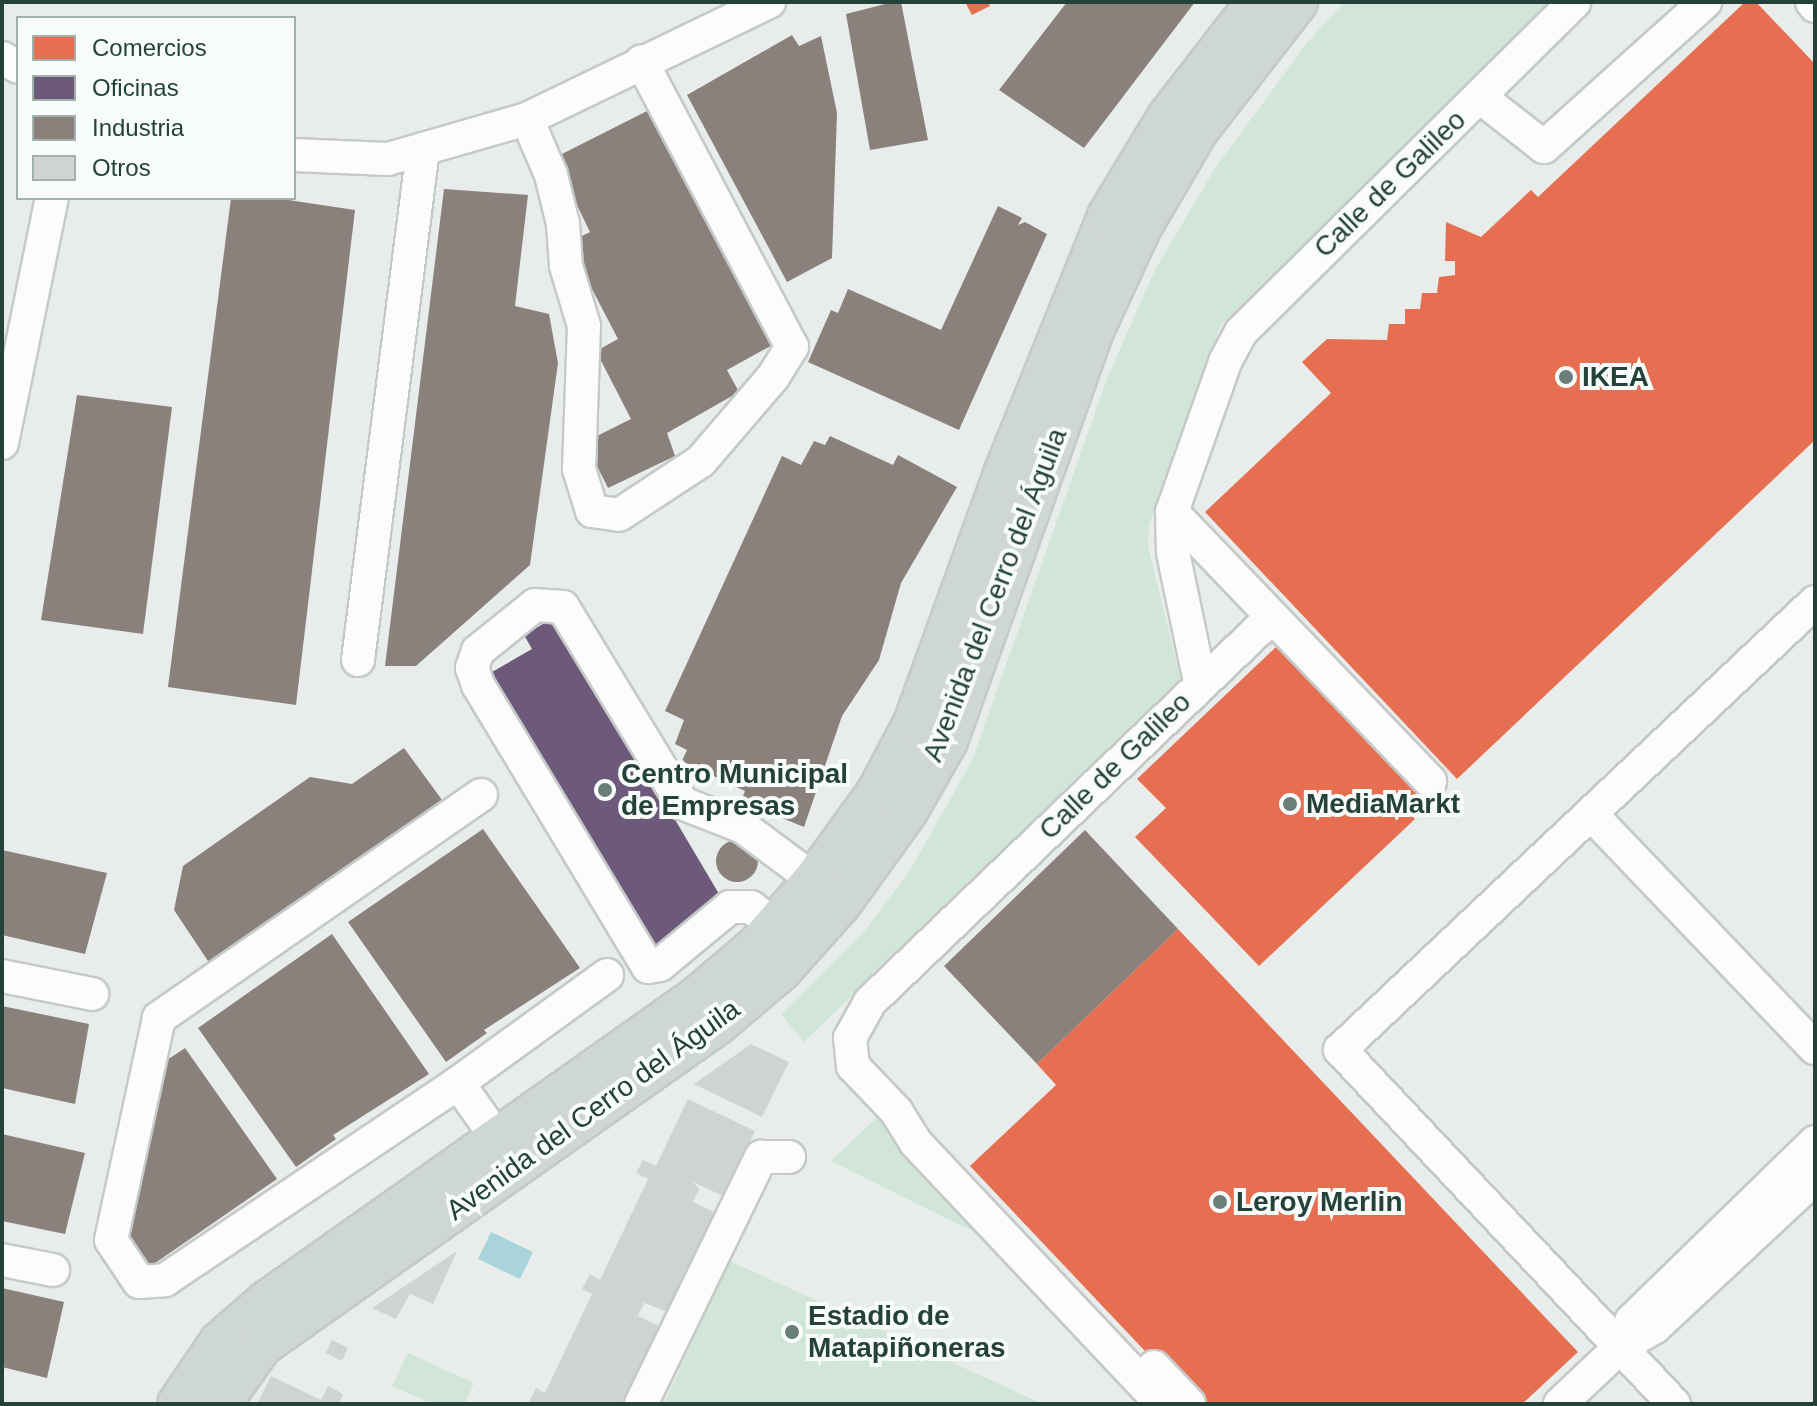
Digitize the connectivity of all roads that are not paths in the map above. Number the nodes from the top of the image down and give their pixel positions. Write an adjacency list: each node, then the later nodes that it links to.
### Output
1 (769, 2): 6 (street)
2 (1257, 2): 21 (main road, Avenida del Cerro del Águila)
3 (1297, 2): 37 (main road, Avenida del Cerro del Águila)
4 (1574, 2): 7 (street, Calle de Galileo)
5 (1705, 2): 7 (street)
6 (641, 61): 8 (street); 8 (street)
7 (1480, 97): 13 (street, Calle de Galileo)
8 (527, 119): 9 (street)
9 (423, 149): 10 (street); 16 (street)
10 (296, 155)
11 (52, 200): 12 (street)
12 (2, 443)
13 (1172, 512): 15 (street); 17 (street, Calle de Galileo)
14 (1815, 602): 20 (street)
15 (1270, 619): 17 (street); 18 (street)
16 (358, 660)
17 (1200, 682): 28 (street, Calle de Galileo)
18 (1430, 781)
19 (481, 795): 27 (street)
20 (1591, 814): 26 (street); 35 (street)
21 (814, 880): 22 (main road, Avenida del Cerro del Águila); 22 (street)
22 (774, 925): 29 (main road, Avenida del Cerro del Águila)
23 (607, 975): 27 (street)
24 (2, 976): 25 (street)
25 (92, 994)
26 (1815, 1048)
27 (458, 1083): 29 (street)
28 (897, 1112): 39 (street, Calle de Galileo); 40 (street, Calle de Galileo)
29 (499, 1141): 36 (main road, Avenida del Cerro del Águila)
30 (1815, 1142): 35 (street)
31 (789, 1157): 38 (street)
32 (1815, 1178): 35 (street)
33 (2, 1260): 34 (street)
34 (53, 1270)
35 (1620, 1347): 41 (street); 42 (street)
36 (178, 1404)
37 (220, 1404)
38 (641, 1404)
39 (1162, 1404)
40 (1189, 1404)
41 (1560, 1404)
42 (1674, 1404)

